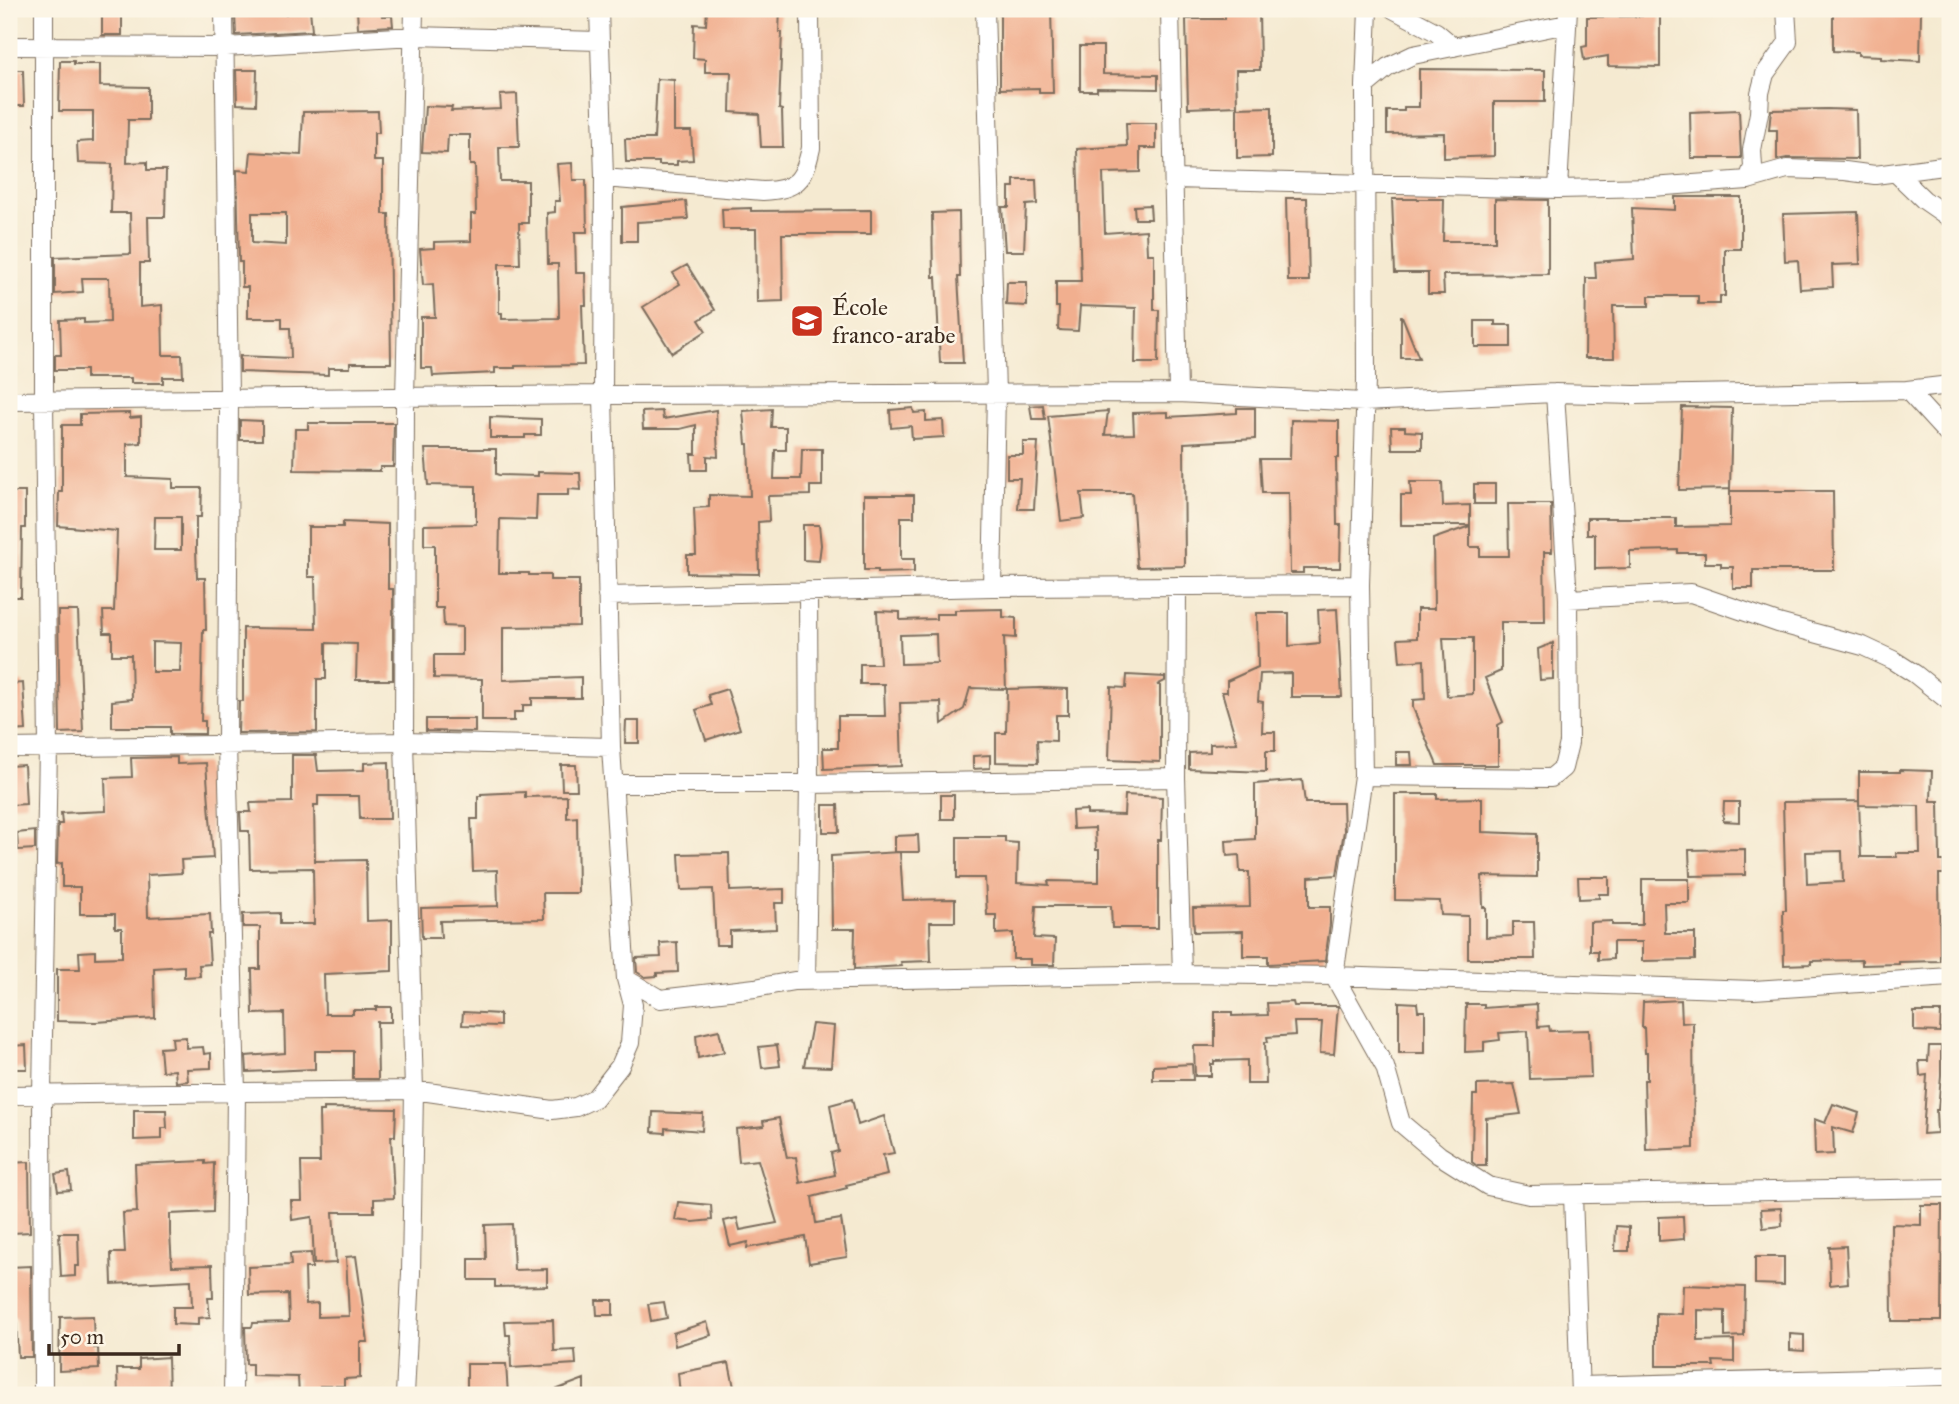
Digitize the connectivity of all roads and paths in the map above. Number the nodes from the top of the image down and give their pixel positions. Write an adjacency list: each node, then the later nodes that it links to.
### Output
1 (44, 9): 15 (street)
2 (224, 9): 16 (street)
3 (414, 9): 12 (street)
4 (599, 9): 13 (street)
5 (810, 9): 21 (street)
6 (985, 9): 29 (street)
7 (1170, 9): 22 (street)
8 (1368, 9): 18 (street)
9 (1392, 9): 17 (street)
10 (1786, 9): 23 (street)
11 (1567, 16): 17 (street); 25 (street)
12 (414, 36): 13 (street); 16 (street); 34 (street)
13 (599, 41): 21 (street)
14 (9, 46): 15 (street)
15 (44, 46): 16 (street); 36 (street)
16 (225, 47): 33 (street)
17 (1454, 47): 18 (street)
18 (1365, 86): 24 (street)
19 (1950, 165): 20 (street)
20 (1897, 174): 23 (street); 26 (street)
21 (604, 178): 32 (street)
22 (1174, 180): 24 (street); 30 (street)
23 (1748, 180): 25 (street)
24 (1366, 184): 25 (street); 37 (street)
25 (1558, 189)
26 (1950, 218)
27 (1950, 385): 28 (street)
28 (1907, 390): 31 (street); 38 (street)
29 (996, 393): 30 (street); 32 (street); 41 (street)
30 (1178, 393): 37 (street)
31 (1555, 393): 37 (street); 44 (street)
32 (603, 395): 34 (street); 43 (street)
33 (229, 398): 34 (street); 36 (street); 47 (street)
34 (405, 398): 46 (street)
35 (9, 401): 36 (street)
36 (44, 401): 48 (street)
37 (1364, 402): 39 (street)
38 (1950, 437)
39 (1360, 585): 40 (street); 51 (street)
40 (1177, 586): 41 (street); 52 (street)
41 (992, 587): 42 (street)
42 (808, 591): 43 (street); 54 (street)
43 (607, 596): 49 (street)
44 (1568, 599): 45 (street); 51 (street)
45 (1950, 702)
46 (404, 742): 47 (street); 49 (street); 60 (street)
47 (227, 744): 48 (street); 61 (street)
48 (48, 747): 50 (street); 62 (street)
49 (611, 747): 53 (street)
50 (9, 748)
51 (1363, 776): 56 (street)
52 (1177, 778): 54 (street); 55 (street)
53 (614, 784): 54 (street); 58 (street)
54 (809, 784): 59 (street)
55 (1182, 974): 56 (street); 59 (street)
56 (1334, 975): 57 (street); 65 (street)
57 (1950, 977)
58 (626, 979): 59 (street); 60 (street)
59 (806, 981)
60 (414, 1090): 61 (street); 70 (street)
61 (236, 1092): 62 (street); 69 (street)
62 (42, 1094): 63 (street); 68 (street)
63 (9, 1095)
64 (1950, 1188): 65 (street)
65 (1573, 1195): 67 (street)
66 (1950, 1376): 67 (street)
67 (1580, 1390)
68 (43, 1395)
69 (233, 1395)
70 (405, 1395)

